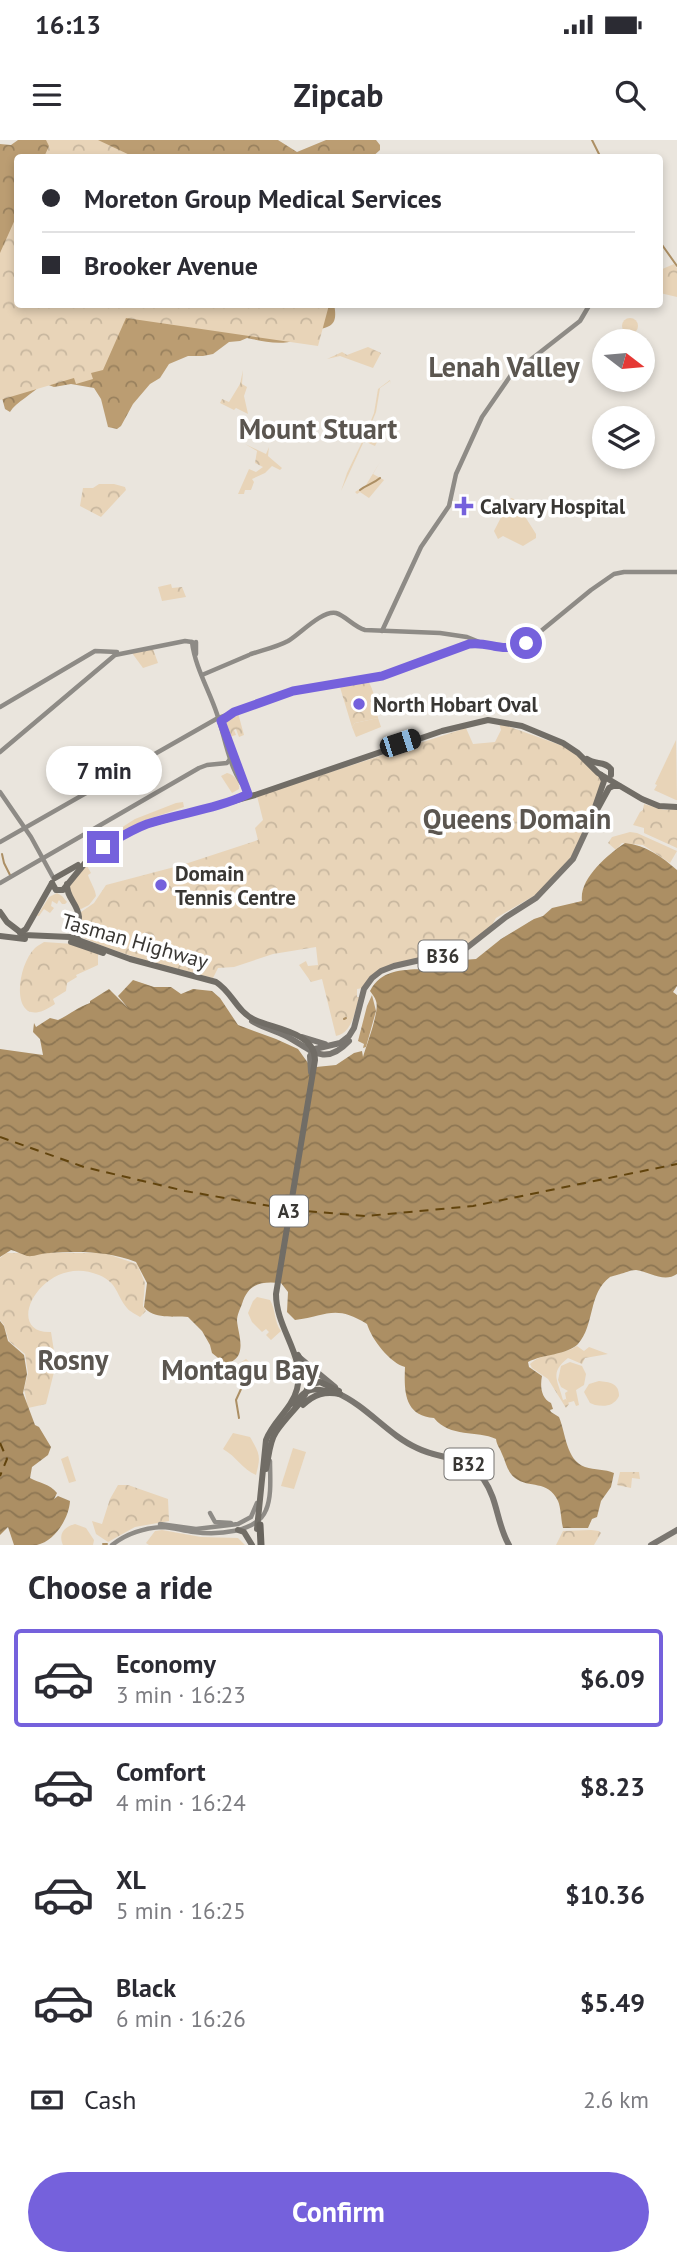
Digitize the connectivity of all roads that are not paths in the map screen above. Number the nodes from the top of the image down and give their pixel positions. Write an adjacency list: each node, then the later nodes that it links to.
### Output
1 (588, 308): 3 (main road)
2 (677, 572): 6 (main road)
3 (383, 629): 4 (main road); 4 (main road); 6 (main road)
4 (370, 631): 7 (main road)
5 (193, 641): 7 (main road); 8 (main road); 12 (main road)
6 (471, 641): 10 (main road)
7 (202, 675): 10 (main road)
8 (0, 707)
9 (505, 718): 11 (highway); 13 (highway); 17 (highway)
10 (220, 719): 14 (main road); 26 (main road)
11 (514, 724): 15 (highway); 19 (highway)
12 (0, 751)
13 (583, 756): 15 (highway); 16 (highway)
14 (230, 760): 17 (main road); 17 (main road); 30 (main road)
15 (601, 774): 16 (highway); 18 (highway); 21 (highway); 25 (highway)
16 (609, 779): 25 (main road, B36)
17 (245, 787): 19 (highway); 23 (highway); 28 (highway)
18 (624, 788): 21 (highway); 25 (highway)
19 (271, 790): 23 (highway)
20 (0, 792): 26 (main road)
21 (634, 793): 22 (highway)
22 (643, 798): 24 (highway); 24 (highway)
23 (232, 801): 27 (highway)
24 (677, 806)
25 (592, 819): 42 (main road, B36)
26 (25, 828): 29 (main road); 30 (main road)
27 (124, 835): 28 (highway); 33 (highway)
28 (109, 838): 31 (highway)
29 (0, 842)
30 (43, 858): 31 (main road); 32 (main road)
31 (54, 880): 33 (highway); 34 (highway); 38 (highway)
32 (0, 883)
33 (66, 885): 34 (highway); 39 (highway)
34 (58, 891): 36 (highway); 38 (highway)
35 (0, 912): 38 (highway)
36 (73, 934): 38 (highway, Tasman Highway); 39 (highway, Tasman Highway); 40 (highway)
37 (0, 936): 38 (highway)
38 (23, 936): 40 (highway, Tasman Highway)
39 (80, 940): 40 (highway, Tasman Highway)
40 (112, 954): 41 (highway, Tasman Highway); 41 (highway, Tasman Highway)
41 (165, 968): 43 (highway, Tasman Highway); 44 (highway, Tasman Highway)
42 (357, 1016): 43 (main road, B36); 44 (main road, B36); 45 (main road, B36)
43 (252, 1021): 45 (highway, Tasman Highway)
44 (297, 1036): 45 (highway, Tasman Highway)
45 (315, 1051): 46 (highway, A3)
46 (288, 1339): 47 (highway, A3); 50 (highway, A3)
47 (296, 1355): 48 (highway, A3); 49 (main road, B32); 50 (highway, A3)
48 (309, 1386): 49 (highway); 51 (highway, A3); 52 (highway, A3)
49 (339, 1393): 50 (highway, B32); 51 (highway); 62 (main road, B32)
50 (279, 1419): 53 (highway, A3)
51 (272, 1438): 52 (highway, A3); 57 (main road)
52 (266, 1473): 57 (highway, A3)
53 (261, 1481): 54 (main road, A3); 65 (highway, A3)
54 (256, 1508): 55 (main road); 56 (main road)
55 (210, 1513)
56 (171, 1525): 58 (main road); 60 (main road); 63 (main road)
57 (257, 1525): 59 (main road); 65 (highway, A3)
58 (150, 1529): 60 (main road); 63 (main road)
59 (238, 1530): 60 (main road); 64 (highway)
60 (186, 1531)
61 (677, 1531): 66 (main road)
62 (509, 1541)
63 (110, 1545)
64 (252, 1545)
65 (260, 1545)
66 (653, 1545)

